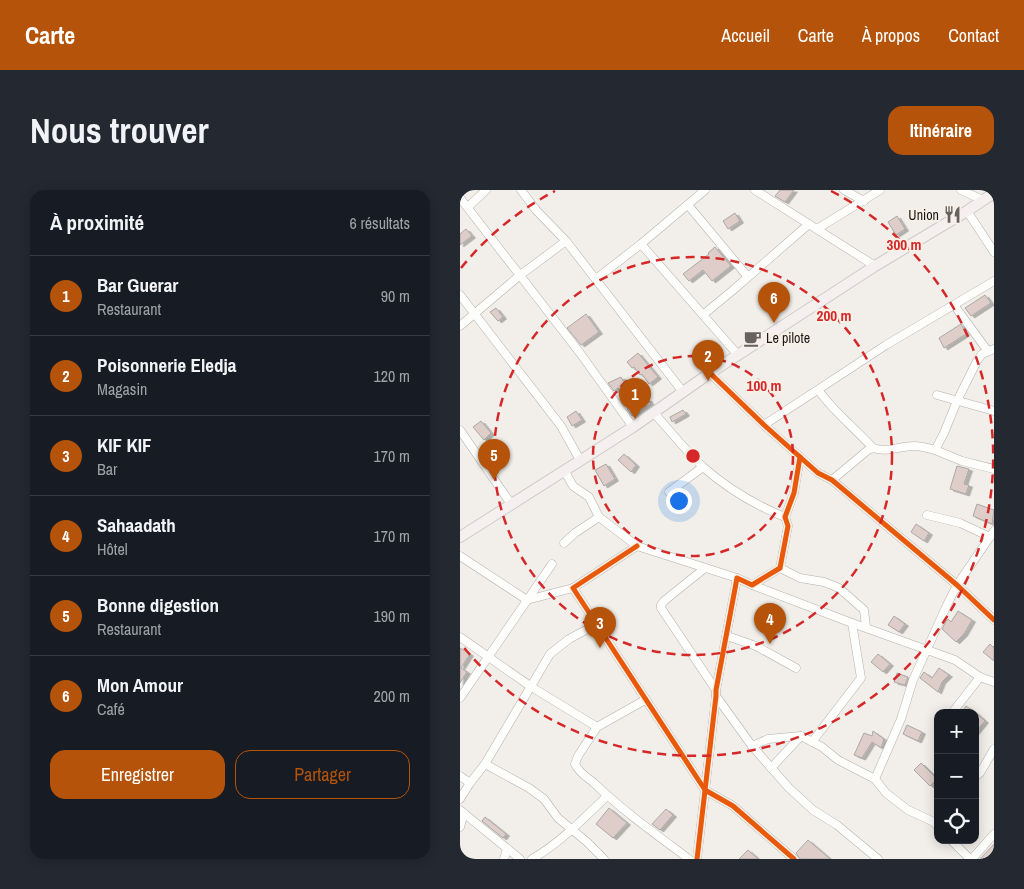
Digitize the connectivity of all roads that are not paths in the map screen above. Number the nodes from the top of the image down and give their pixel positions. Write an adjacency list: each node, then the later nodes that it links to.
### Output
1 (486, 190): 13 (street)
2 (521, 190): 17 (street)
3 (705, 190): 12 (street)
4 (755, 190): 15 (street)
5 (844, 190): 11 (street)
6 (880, 190): 11 (street)
7 (961, 190): 10 (street)
8 (992, 192): 10 (main road)
9 (460, 198): 13 (street)
10 (983, 200): 14 (main road)
11 (864, 201): 16 (street)
12 (688, 205): 18 (street); 22 (street)
13 (468, 206): 21 (street)
14 (967, 211): 19 (street); 20 (main road)
15 (809, 224): 16 (street); 22 (street)
16 (817, 229): 20 (street)
17 (566, 241): 21 (street); 23 (street)
18 (641, 244): 23 (street); 28 (street)
19 (994, 252)
20 (875, 266): 31 (main road)
21 (519, 276): 27 (street); 40 (street)
22 (748, 277): 28 (street)
23 (596, 279): 34 (street)
24 (994, 281): 26 (street)
25 (460, 295): 27 (street)
26 (954, 305): 30 (street); 33 (street)
27 (475, 314): 29 (street); 45 (street)
28 (704, 314): 31 (street)
29 (460, 326)
30 (991, 350): 36 (street)
31 (738, 355): 32 (main road)
32 (710, 373): 34 (main road); 39 (street)
33 (819, 390): 39 (street); 42 (street)
34 (684, 392): 38 (main road)
35 (937, 395): 36 (street)
36 (957, 401): 37 (street); 43 (street)
37 (994, 411)
38 (654, 413): 40 (main road); 46 (street)
39 (764, 425): 44 (street)
40 (633, 427): 45 (main road)
41 (460, 430): 51 (street)
42 (873, 448): 43 (street); 49 (street)
43 (935, 450): 48 (street)
44 (800, 457): 49 (street); 54 (street)
45 (580, 460): 47 (main road)
46 (703, 467): 50 (street); 54 (street)
47 (564, 470): 51 (main road); 53 (street)
48 (994, 470)
49 (832, 480): 65 (street)
50 (669, 492)
51 (511, 504): 56 (main road)
52 (927, 515): 55 (street)
53 (600, 516): 57 (street); 58 (street)
54 (785, 517): 62 (street)
55 (992, 534): 65 (street)
56 (460, 537)
57 (564, 543)
58 (637, 546): 61 (street); 66 (street)
59 (460, 556): 67 (street)
60 (552, 564): 67 (street)
61 (705, 568): 63 (street); 80 (street)
62 (780, 568): 64 (street); 71 (street)
63 (737, 578): 64 (street); 72 (street)
64 (752, 585): 69 (street)
65 (957, 585): 68 (street); 74 (street)
66 (573, 588): 67 (street); 70 (street)
67 (527, 600): 75 (street)
68 (994, 620)
69 (852, 622): 71 (street); 86 (street)
70 (597, 624): 79 (street); 82 (street)
71 (866, 627): 74 (street)
72 (727, 636): 76 (street); 80 (street)
73 (460, 637): 75 (street)
74 (926, 649): 77 (street); 93 (street)
75 (488, 656): 79 (street); 81 (street)
76 (796, 668)
77 (980, 677): 78 (street); 83 (street)
78 (994, 682)
79 (530, 686): 84 (street); 89 (street)
80 (716, 693): 87 (street); 95 (street)
81 (460, 698)
82 (645, 700): 84 (street); 95 (street)
83 (955, 709)
84 (597, 726): 96 (street)
85 (801, 736): 86 (street); 87 (street); 90 (street)
86 (812, 742): 93 (street)
87 (752, 746): 90 (street)
88 (994, 749): 91 (street)
89 (485, 764): 94 (street); 101 (street)
90 (771, 768): 112 (street)
91 (979, 774)
92 (460, 776): 94 (street)
93 (875, 779): 99 (street)
94 (470, 783): 97 (street)
95 (705, 790): 110 (street); 111 (street)
96 (607, 796): 101 (street); 109 (street)
97 (460, 799)
98 (462, 812): 100 (street); 104 (street)
99 (934, 821)
100 (460, 827)
101 (572, 829): 107 (street); 108 (street)
102 (993, 836): 113 (street)
103 (955, 844): 113 (street)
104 (507, 849): 105 (street); 106 (street)
105 (504, 859)
106 (520, 859)
107 (532, 859)
108 (604, 859)
109 (689, 859)
110 (697, 859)
111 (794, 859)
112 (878, 859)
113 (971, 859)

